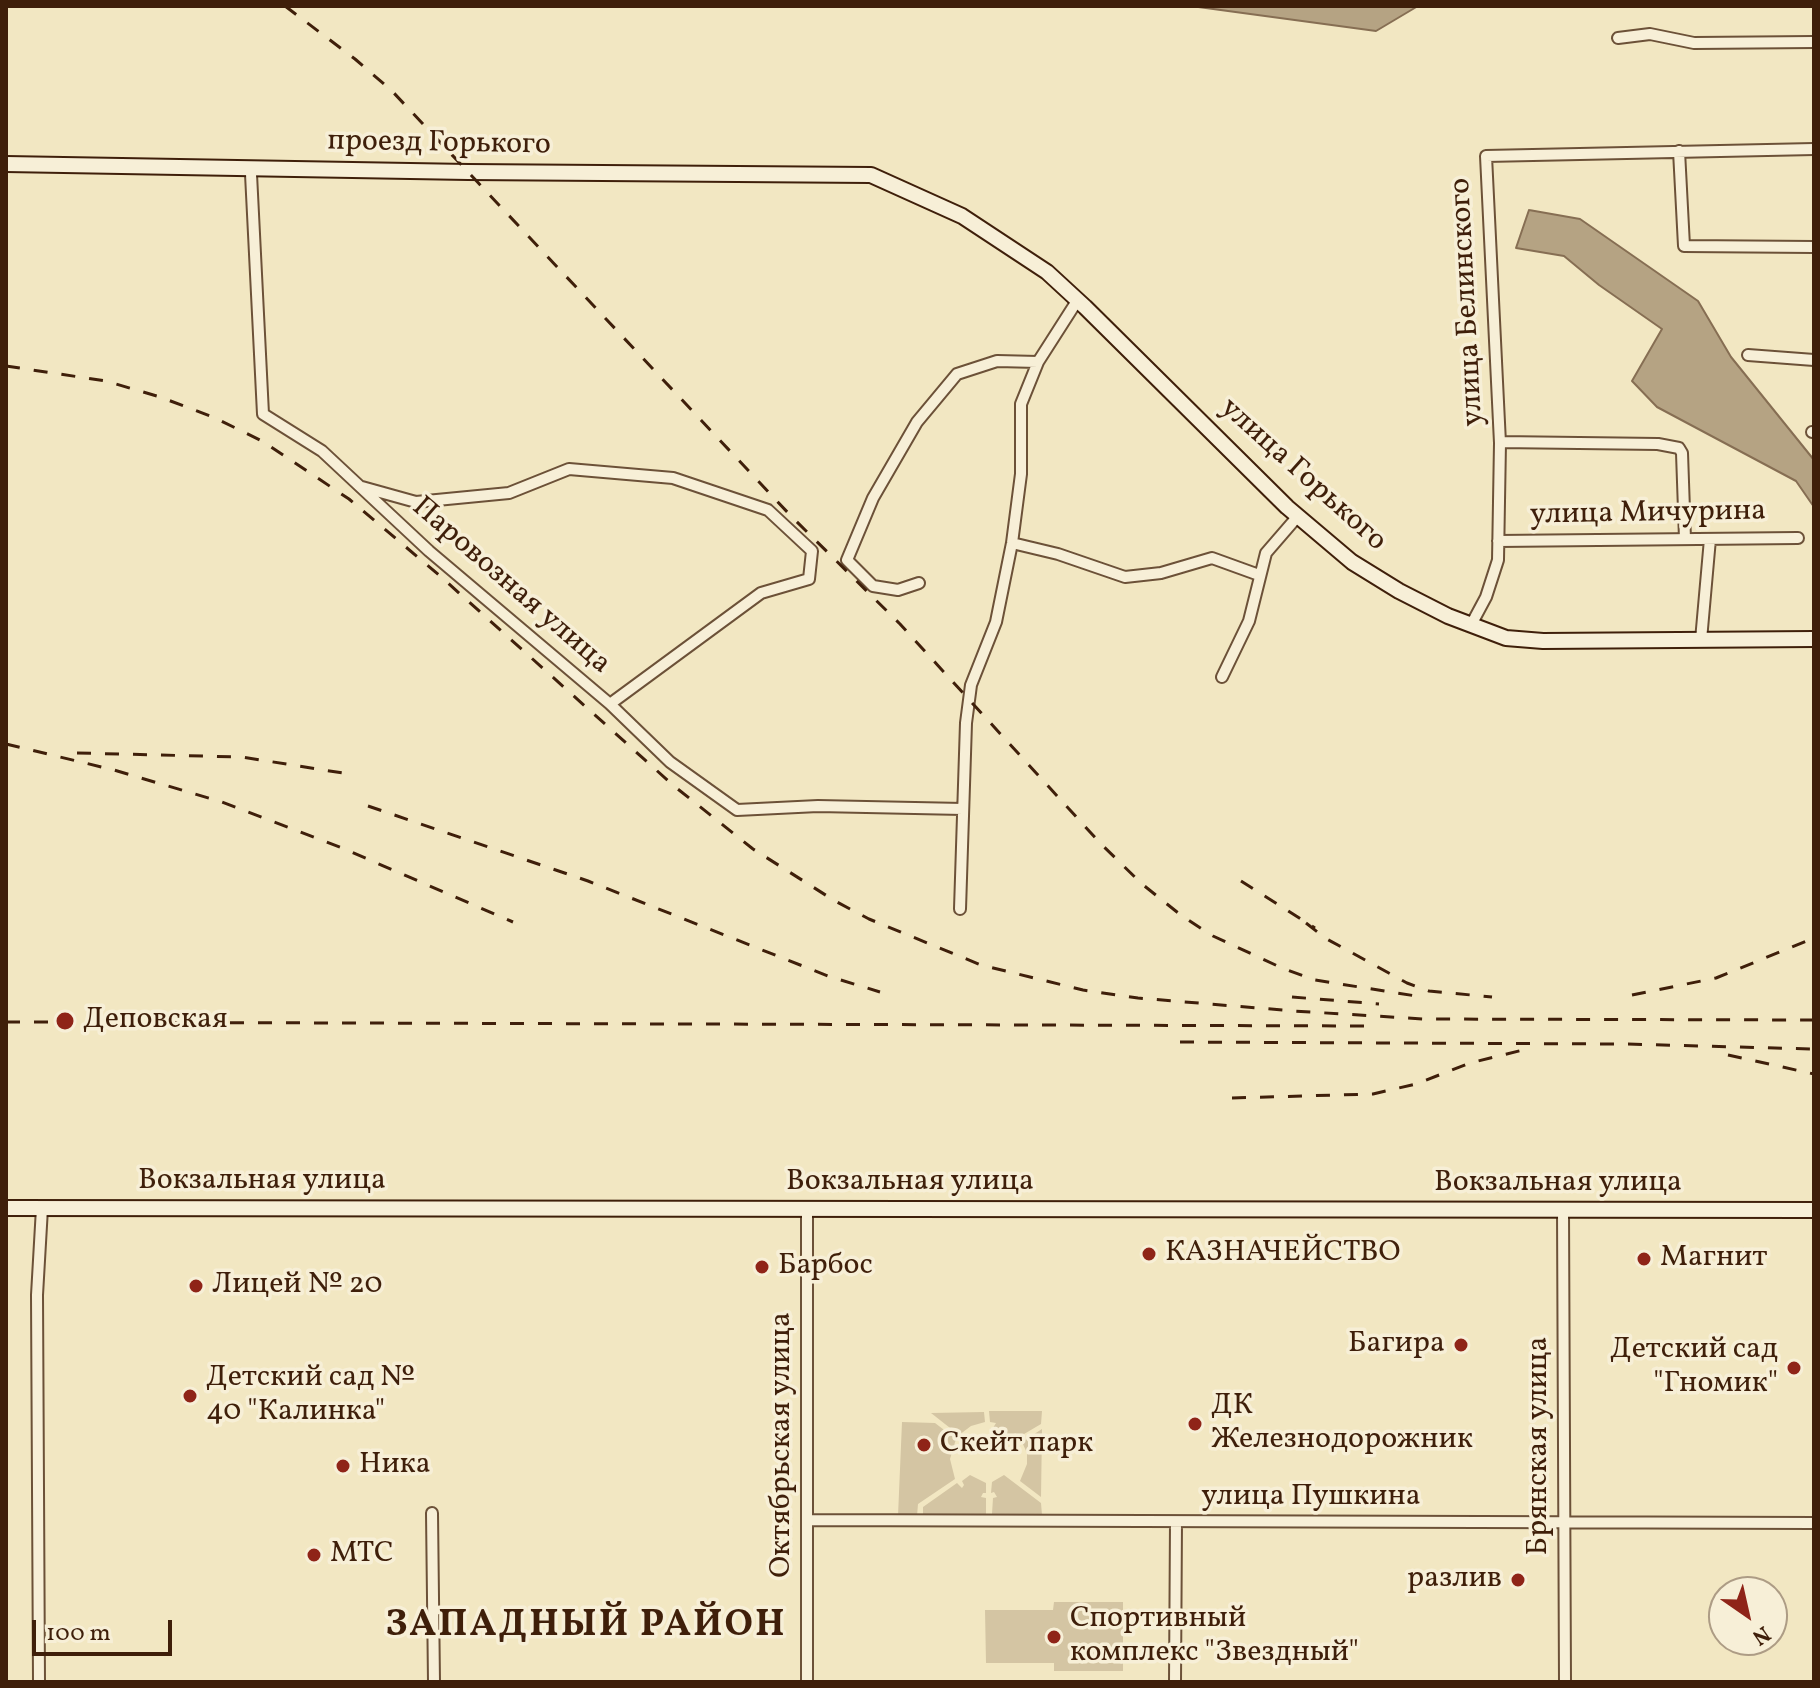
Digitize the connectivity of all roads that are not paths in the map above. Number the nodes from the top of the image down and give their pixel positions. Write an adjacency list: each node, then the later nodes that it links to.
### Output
1 (1618, 38): 2 (street)
2 (1814, 42)
3 (1814, 149): 4 (street, улица Белинского)
4 (1679, 151): 8 (street); 13 (street, улица Белинского)
5 (6, 164): 6 (main road, проезд Горького)
6 (254, 168): 7 (main road, проезд Горького); 14 (street, Паровозная улица)
7 (871, 175): 9 (main road, улица Горького)
8 (1814, 247)
9 (1077, 301): 12 (street); 15 (main road, улица Горького)
10 (1748, 355): 11 (street)
11 (1814, 360)
12 (1038, 362): 20 (street); 22 (street)
13 (1500, 442): 17 (street); 19 (street, улица Белинского)
14 (360, 486): 27 (street, Паровозная улица); 27 (street, Паровозная улица)
15 (1298, 516): 21 (street); 23 (main road, улица Горького)
16 (1798, 538): 18 (street, улица Мичурина)
17 (1685, 539): 18 (street, улица Мичурина); 19 (street, улица Мичурина)
18 (1710, 539): 25 (street)
19 (1498, 541): 23 (street, улица Белинского)
20 (1012, 543): 21 (street); 28 (street)
21 (1259, 575): 26 (street)
22 (919, 583)
23 (1471, 625): 25 (main road, улица Горького)
24 (1814, 639): 25 (main road, улица Горького)
25 (1701, 640)
26 (1222, 677)
27 (610, 704): 28 (street)
28 (963, 809): 29 (street)
29 (960, 909)
30 (6, 1208): 31 (main road, Вокзальная улица)
31 (42, 1208): 32 (main road, Вокзальная улица); 40 (street)
32 (807, 1209): 33 (main road, Вокзальная улица); 36 (street, Октябрьская улица)
33 (1563, 1210): 34 (main road, Вокзальная улица); 39 (street, Брянская улица)
34 (1814, 1210)
35 (432, 1513): 41 (street)
36 (807, 1520): 37 (street, улица Пушкина); 42 (street, Октябрьская улица)
37 (1176, 1522): 39 (street, улица Пушкина); 43 (street)
38 (1814, 1523): 39 (street, улица Пушкина)
39 (1564, 1524): 44 (street, Брянская улица)
40 (39, 1682)
41 (434, 1682)
42 (807, 1682)
43 (1175, 1682)
44 (1565, 1682)

